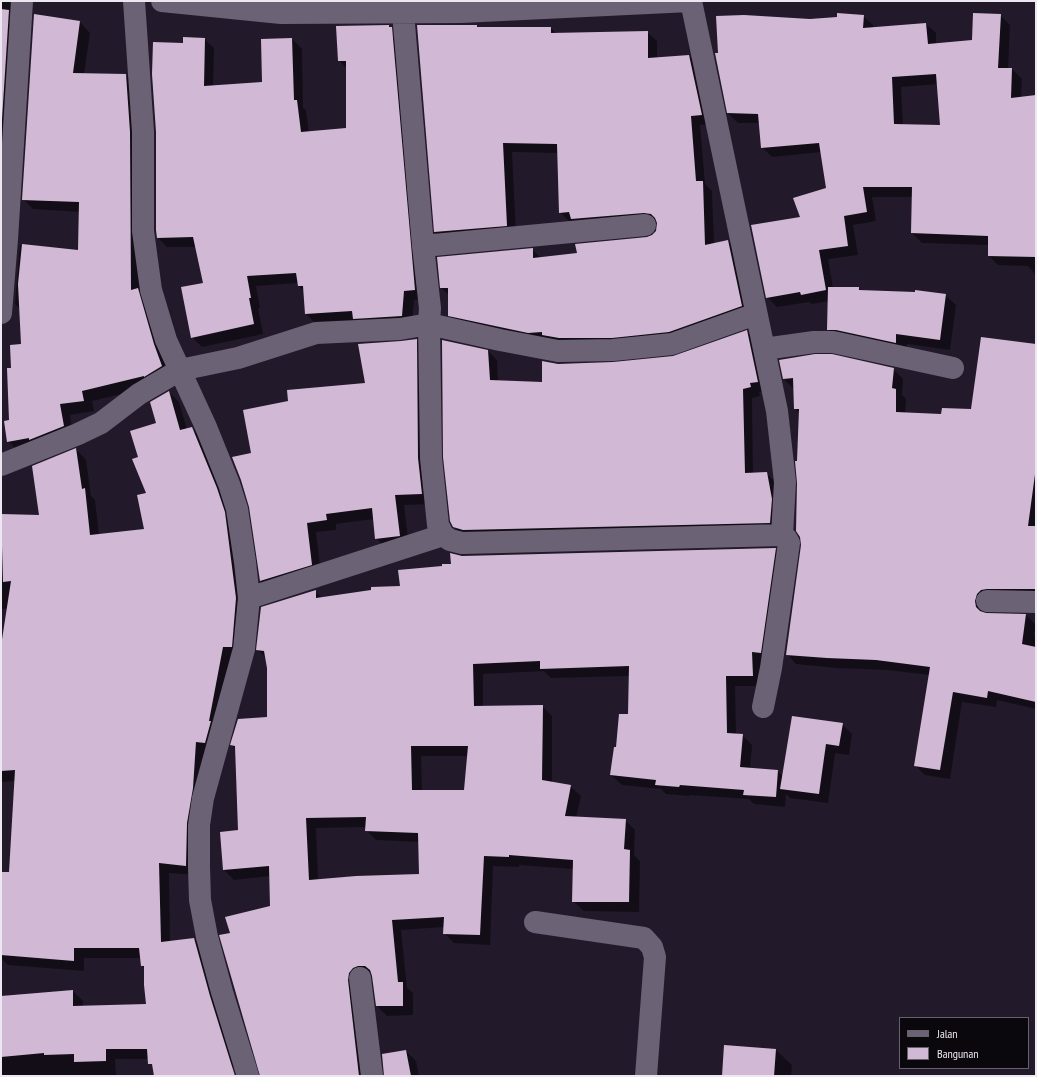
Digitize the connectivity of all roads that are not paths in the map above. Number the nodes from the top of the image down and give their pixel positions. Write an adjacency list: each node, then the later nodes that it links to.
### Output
1 (22, 1): 9 (street)
2 (134, 1): 14 (street)
3 (162, 1): 6 (street)
4 (690, 1): 5 (street); 10 (street)
5 (602, 3): 6 (street)
6 (403, 7): 8 (street)
7 (645, 226): 8 (street)
8 (423, 246): 11 (street)
9 (1, 313)
10 (756, 314): 11 (street); 12 (street)
11 (429, 324): 14 (street); 16 (street)
12 (764, 349): 13 (street); 17 (street)
13 (953, 368)
14 (180, 370): 15 (street); 18 (street)
15 (1, 465)
16 (443, 535): 17 (street); 18 (street)
17 (782, 535): 21 (street)
18 (249, 598): 24 (street)
19 (987, 601): 20 (street)
20 (1036, 602)
21 (763, 708)
22 (535, 922): 26 (street)
23 (360, 978): 25 (street)
24 (248, 1076)
25 (372, 1076)
26 (646, 1076)

